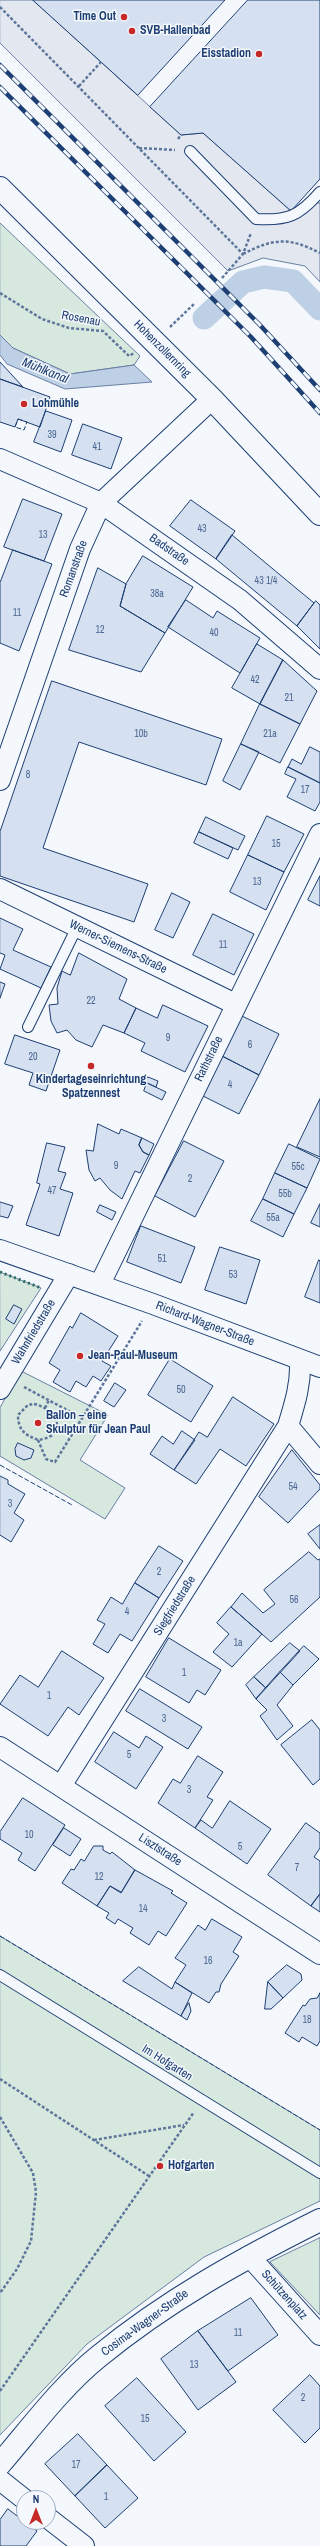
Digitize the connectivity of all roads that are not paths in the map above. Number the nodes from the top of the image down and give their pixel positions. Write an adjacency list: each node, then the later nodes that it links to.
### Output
1 (190, 151): 3 (lane)
2 (0, 188): 4 (main road, Hohenzollernring)
3 (320, 192)
4 (212, 399): 6 (street, Romanstraße); 7 (main road, Hohenzollernring)
5 (0, 459): 6 (street, Badstraße)
6 (101, 503): 8 (street, Badstraße); 9 (street, Romanstraße)
7 (320, 514)
8 (320, 669)
9 (0, 780)
10 (320, 834): 13 (street, Rathstraße)
11 (0, 889): 12 (street, Werner-Siemens-Straße)
12 (77, 927): 13 (street, Werner-Siemens-Straße); 14 (lane)
13 (235, 1004): 17 (street, Rathstraße)
14 (28, 1028)
15 (0, 1250): 16 (street, Richard-Wagner-Straße)
16 (69, 1274): 17 (street, Richard-Wagner-Straße); 20 (street, Wahnfriedstraße)
17 (100, 1284): 18 (street, Richard-Wagner-Straße)
18 (300, 1360): 19 (street, Richard-Wagner-Straße); 21 (street)
19 (320, 1367)
20 (3, 1384)
21 (288, 1426): 22 (street); 24 (street, Siegfriedstraße)
22 (320, 1464)
23 (0, 1747): 24 (street, Lisztstraße)
24 (61, 1786): 25 (street, Lisztstraße)
25 (320, 1954)
26 (0, 1975): 27 (lane, Im Hofgarten)
27 (320, 2173)
28 (320, 2220): 29 (main road, Cosima-Wagner-Straße)
29 (248, 2256): 30 (street, Schützenplatz); 31 (main road, Cosima-Wagner-Straße)
30 (320, 2334)
31 (0, 2464)
32 (0, 2480): 33 (street)
33 (16, 2493)
34 (56, 2524): 35 (street)
35 (84, 2546)

